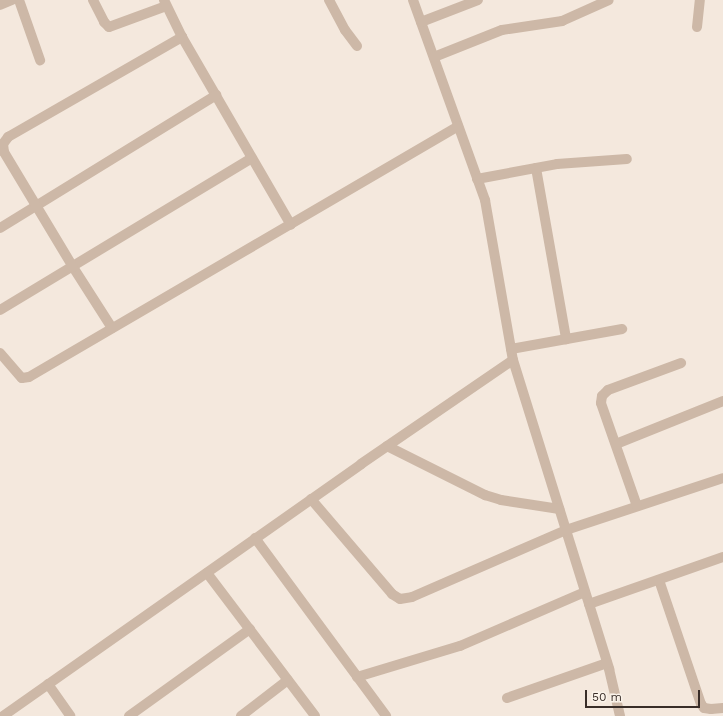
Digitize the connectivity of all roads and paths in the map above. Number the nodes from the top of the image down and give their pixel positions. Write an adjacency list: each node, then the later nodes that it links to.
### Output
1 (12, 0): 10 (street)
2 (19, 0): 16 (street)
3 (93, 0): 9 (street)
4 (412, 0): 11 (street)
5 (478, 0): 11 (street)
6 (609, 0): 15 (street)
7 (700, 0): 12 (street)
8 (333, 1): 14 (street)
9 (165, 3): 13 (street)
10 (0, 5)
11 (421, 22): 15 (street)
12 (697, 27)
13 (182, 37): 17 (street); 23 (street)
14 (357, 46)
15 (434, 57): 18 (street)
16 (40, 60)
17 (216, 95): 19 (street); 23 (street)
18 (458, 126): 22 (street); 24 (street)
19 (252, 158): 24 (street); 26 (street)
20 (627, 159): 21 (street)
21 (536, 168): 22 (street); 30 (street)
22 (477, 179): 31 (street)
23 (36, 205): 25 (street); 26 (street)
24 (290, 225): 28 (street)
25 (0, 228)
26 (73, 267): 27 (street); 28 (street)
27 (0, 310)
28 (112, 328): 32 (street)
29 (622, 329): 30 (street)
30 (566, 339): 31 (street)
31 (511, 349): 33 (street)
32 (0, 353)
33 (513, 360): 37 (street); 41 (street)
34 (681, 363): 36 (street)
35 (723, 401): 36 (street)
36 (616, 444): 40 (street)
37 (387, 446): 39 (street); 41 (street)
38 (723, 478): 40 (street)
39 (311, 499): 42 (street); 43 (street)
40 (637, 506): 42 (street)
41 (559, 509): 42 (street)
42 (566, 530): 47 (street)
43 (255, 538): 45 (street); 51 (street)
44 (723, 557): 46 (street)
45 (207, 573): 49 (street); 53 (street)
46 (659, 580): 48 (street); 55 (street)
47 (585, 592): 48 (street); 51 (street)
48 (589, 604): 50 (street)
49 (250, 630): 52 (street); 58 (street)
50 (607, 663): 54 (street); 62 (street)
51 (358, 678): 61 (street)
52 (288, 680): 59 (street); 60 (street)
53 (48, 684): 56 (street); 57 (street)
54 (507, 698)
55 (723, 708)
56 (3, 716)
57 (70, 716)
58 (129, 716)
59 (241, 716)
60 (315, 716)
61 (386, 716)
62 (620, 716)

